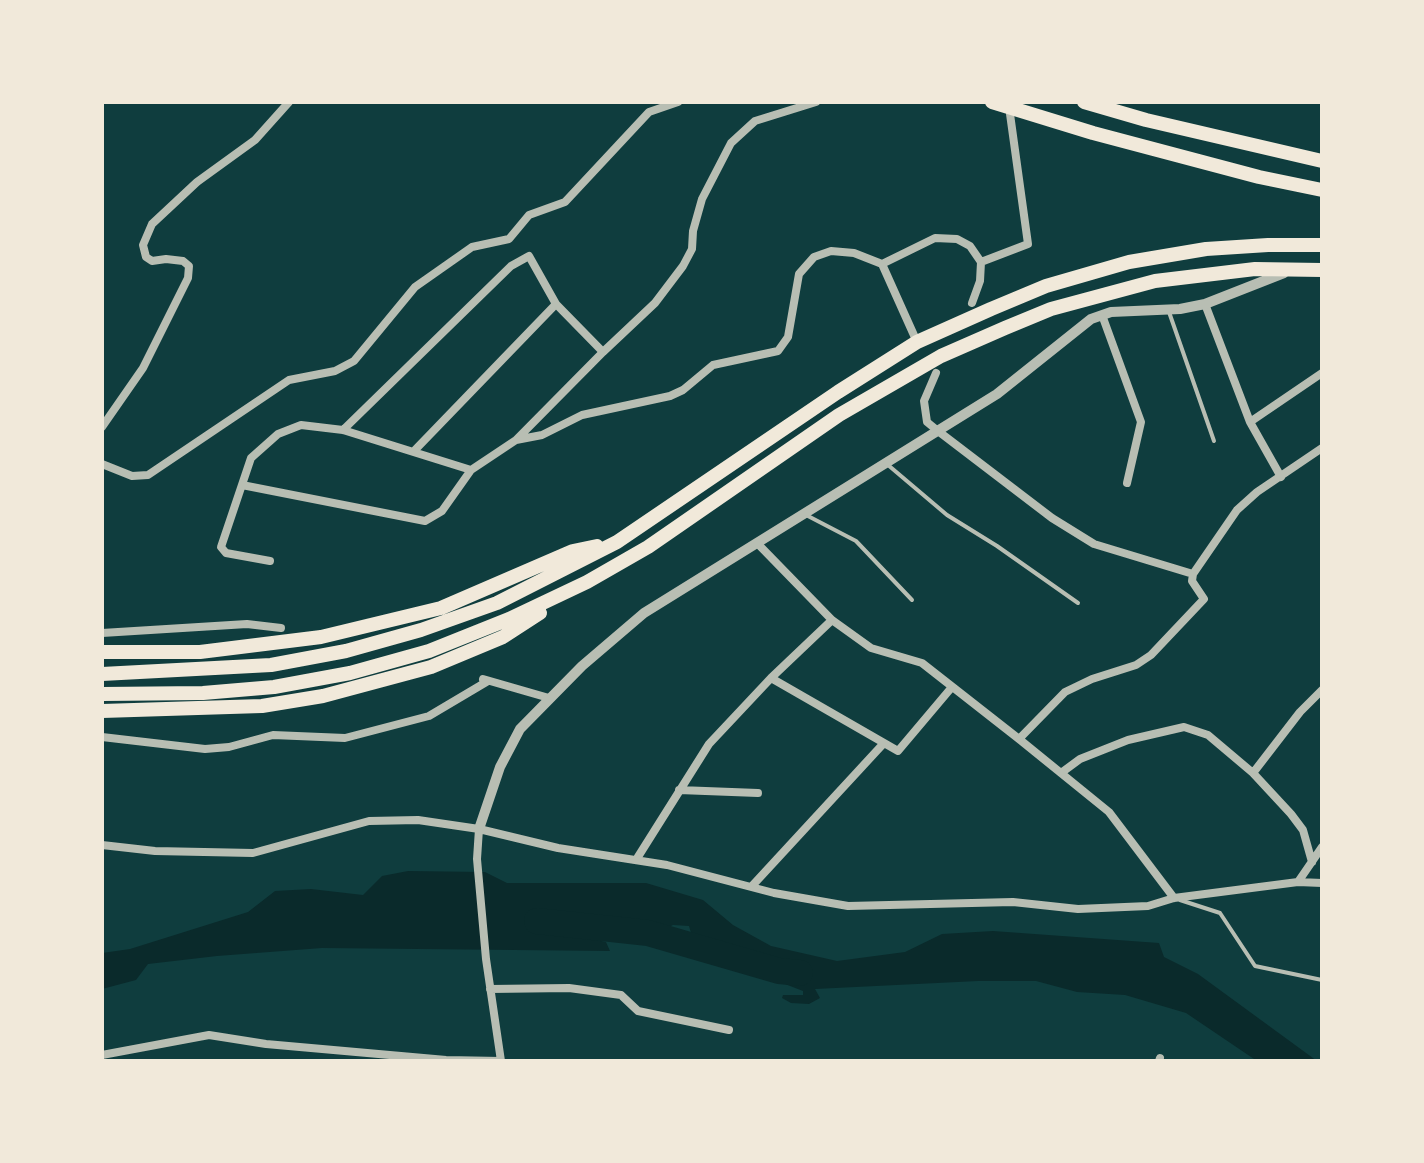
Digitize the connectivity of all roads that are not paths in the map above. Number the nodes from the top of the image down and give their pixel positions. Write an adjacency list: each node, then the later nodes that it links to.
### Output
1 (289, 102): 23 (street)
2 (678, 102): 31 (street)
3 (816, 102): 19 (street)
4 (992, 102): 8 (highway)
5 (1084, 102): 7 (highway)
6 (1010, 114): 10 (street)
7 (1319, 160)
8 (1322, 190)
9 (1322, 245): 18 (highway)
10 (981, 262): 11 (street); 13 (street)
11 (882, 264): 18 (street); 26 (street)
12 (1322, 267): 15 (street); 41 (highway)
13 (972, 303)
14 (556, 304): 19 (street); 24 (street); 29 (street)
15 (1205, 304): 16 (street); 22 (street)
16 (1168, 310): 17 (street); 27 (lane)
17 (1102, 315): 25 (street); 34 (street)
18 (917, 342): 37 (highway)
19 (603, 352): 26 (street)
20 (936, 373): 25 (street)
21 (1322, 373): 22 (street)
22 (1250, 422): 33 (street)
23 (102, 427)
24 (343, 430): 29 (street); 35 (street)
25 (938, 431): 30 (street); 40 (street)
26 (516, 440): 32 (street)
27 (1214, 441)
28 (1322, 448): 33 (street)
29 (414, 451): 32 (street)
30 (886, 463): 36 (street); 43 (lane)
31 (102, 464)
32 (471, 470): 35 (street)
33 (1281, 477): 40 (street)
34 (1127, 483)
35 (242, 485): 39 (street)
36 (804, 514): 38 (street); 42 (lane)
37 (614, 542): 47 (highway); 48 (highway)
38 (757, 543): 44 (street); 53 (street)
39 (270, 561)
40 (1193, 574): 56 (street)
41 (587, 582): 52 (highway); 54 (highway)
42 (912, 600)
43 (1078, 603)
44 (832, 620): 49 (street); 50 (street)
45 (281, 628): 46 (street)
46 (102, 632)
47 (102, 652)
48 (102, 674)
49 (771, 678): 57 (street); 60 (street)
50 (952, 687): 56 (street); 57 (street)
51 (1322, 690): 59 (street)
52 (102, 694)
53 (549, 698): 55 (street); 62 (street)
54 (102, 711)
55 (102, 737)
56 (1019, 739): 58 (street)
57 (884, 743): 69 (street)
58 (1061, 773): 59 (street); 70 (street)
59 (1253, 773): 66 (street)
60 (679, 790): 61 (street); 65 (street)
61 (758, 793)
62 (479, 829): 63 (street); 65 (street); 72 (street)
63 (102, 845)
64 (1322, 847): 66 (street)
65 (636, 860): 69 (street)
66 (1312, 862): 67 (street)
67 (1298, 882): 68 (street); 70 (street)
68 (1322, 883)
69 (752, 886): 70 (street)
70 (1174, 898): 71 (lane)
71 (1322, 980)
72 (490, 989): 73 (street); 75 (street)
73 (729, 1030)
74 (102, 1055): 75 (street)
75 (446, 1061)

